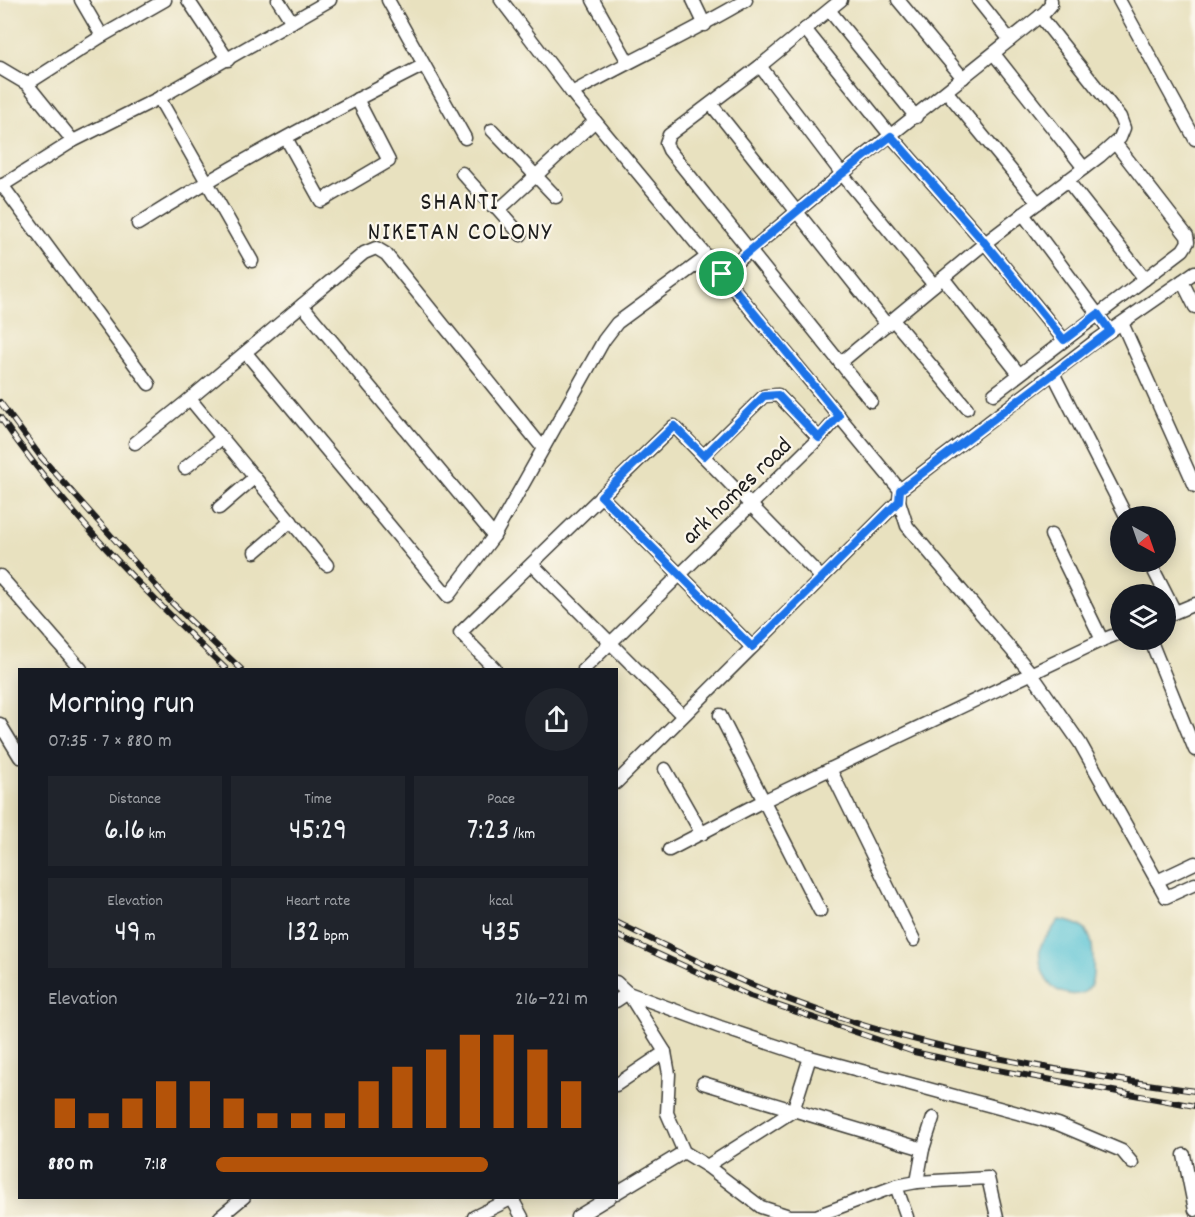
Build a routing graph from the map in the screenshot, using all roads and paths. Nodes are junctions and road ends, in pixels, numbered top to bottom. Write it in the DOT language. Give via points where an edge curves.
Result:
graph roads {
  1 [pos="81,0"];
  2 [pos="165,0"];
  3 [pos="188,0"];
  4 [pos="278,0"];
  5 [pos="330,0"];
  6 [pos="388,0"];
  7 [pos="501,0"];
  8 [pos="594,0"];
  9 [pos="693,0"];
  10 [pos="746,0"];
  11 [pos="841,0"];
  12 [pos="898,0"];
  13 [pos="978,0"];
  14 [pos="1052,0"];
  15 [pos="1119,0"];
  16 [pos="829,10"];
  17 [pos="1040,16"];
  18 [pos="292,22"];
  19 [pos="705,24"];
  20 [pos="805,29"];
  21 [pos="102,36"];
  22 [pos="1010,40"];
  23 [pos="994,54"];
  24 [pos="228,60"];
  25 [pos="628,62"];
  26 [pos="424,65"];
  27 [pos="760,66"];
  28 [pos="0,68"];
  29 [pos="963,78"];
  30 [pos="27,84"];
  31 [pos="946,92"];
  32 [pos="572,93"];
  33 [pos="159,98"];
  34 [pos="357,99"];
  35 [pos="711,104"];
  36 [pos="916,117"];
  37 [pos="595,121"];
  38 [pos="492,130"];
  39 [pos="891,136"];
  40 [pos="286,138"];
  41 [pos="465,138"];
  42 [pos="1195,139"];
  43 [pos="74,141"];
  44 [pos="1115,143"];
  45 [pos="1084,168"];
  46 [pos="462,173"];
  47 [pos="842,174"];
  48 [pos="535,176"];
  49 [pos="1067,180"];
  50 [pos="207,181"];
  51 [pos="1,186"];
  52 [pos="556,197"];
  53 [pos="1038,203"];
  54 [pos="497,208"];
  55 [pos="796,212"];
  56 [pos="1023,214"];
  57 [pos="138,224"];
  58 [pos="521,235"];
  59 [pos="985,243"];
  60 [pos="749,251"];
  61 [pos="708,256"];
  62 [pos="252,261"];
  63 [pos="1195,272"];
  64 [pos="722,274"];
  65 [pos="1145,279"];
  66 [pos="1182,281"];
  67 [pos="939,282"];
  68 [pos="302,305"];
  69 [pos="1195,307"];
  70 [pos="1098,314"];
  71 [pos="890,322"];
  72 [pos="1122,323"];
  73 [pos="1110,331"];
  74 [pos="1064,340"];
  75 [pos="246,353"];
  76 [pos="840,363"];
  77 [pos="1053,373"];
  78 [pos="1019,374"];
  79 [pos="149,384"];
  80 [pos="994,394"];
  81 [pos="190,399"];
  82 [pos="870,402"];
  83 [pos="967,408"];
  84 [pos="839,416"];
  85 [pos="222,438"];
  86 [pos="819,438"];
  87 [pos="135,443"];
  88 [pos="542,447"];
  89 [pos="704,456"];
  90 [pos="185,468"];
  91 [pos="255,477"];
  92 [pos="1195,486"];
  93 [pos="900,495"];
  94 [pos="601,496"];
  95 [pos="751,504"];
  96 [pos="1121,506"];
  97 [pos="219,508"];
  98 [pos="291,521"];
  99 [pos="1051,535"];
  100 [pos="494,536"];
  101 [pos="255,552"];
  102 [pos="532,564"];
  103 [pos="327,565"];
  104 [pos="678,575"];
  105 [pos="0,576"];
  106 [pos="822,578"];
  107 [pos="1195,604"];
  108 [pos="1176,612"];
  109 [pos="1110,637"];
  110 [pos="1102,640"];
  111 [pos="610,643"];
  112 [pos="752,647"];
  113 [pos="1155,650"];
  114 [pos="80,668"];
  115 [pos="494,668"];
  116 [pos="585,668"];
  117 [pos="1031,673"];
  118 [pos="682,715"];
  119 [pos="720,715"];
  120 [pos="0,724"];
  121 [pos="1194,743"];
  122 [pos="18,754"];
  123 [pos="665,769"];
  124 [pos="830,769"];
  125 [pos="618,781"];
  126 [pos="763,801"];
  127 [pos="702,834"];
  128 [pos="669,850"];
  129 [pos="1195,863"];
  130 [pos="1157,881"];
  131 [pos="1195,884"];
  132 [pos="820,911"];
  133 [pos="914,940"];
  134 [pos="618,984"];
  135 [pos="628,993"];
  136 [pos="618,1000"];
  137 [pos="665,1052"];
  138 [pos="810,1056"];
  139 [pos="703,1083"];
  140 [pos="618,1084"];
  141 [pos="793,1111"];
  142 [pos="933,1118"];
  143 [pos="923,1149"];
  144 [pos="684,1152"];
  145 [pos="1184,1155"];
  146 [pos="1132,1163"];
  147 [pos="707,1166"];
  148 [pos="917,1182"];
  149 [pos="896,1185"];
  150 [pos="618,1192"];
  151 [pos="242,1199"];
  152 [pos="510,1199"];
  153 [pos="513,1199"];
  154 [pos="607,1199"];
  155 [pos="1195,1210"];
  156 [pos="757,1212"];
  157 [pos="816,1216"];
  158 [pos="220,1217"];
  159 [pos="474,1217"];
  160 [pos="522,1217"];
  161 [pos="577,1217"];
  162 [pos="907,1217"];
  163 [pos="997,1217"];
  1 -- 21 [label="street"];
  2 -- 21 [label="street"];
  3 -- 24 [label="street"];
  4 -- 18 [label="street"];
  5 -- 18 [label="street"];
  6 -- 26 [label="street"];
  7 -- 32 [label="street"];
  8 -- 25 [label="street"];
  9 -- 19 [label="street"];
  10 -- 19 [label="street"];
  11 -- 16 [label="street"];
  12 -- 29 [label="street"];
  13 -- 22 [label="street"];
  14 -- 17 [label="street"];
  15 -- 42 [label="street"];
  16 -- 20 [label="street"];
  16 -- 36 [label="street"];
  17 -- 22 [label="street"];
  17 -- 44 [label="street" via="1120,117 1124,128"];
  18 -- 24 [label="street"];
  19 -- 25 [label="street"];
  20 -- 27 [label="street"];
  20 -- 39 [label="street"];
  21 -- 30 [label="street"];
  22 -- 23 [label="street"];
  23 -- 29 [label="street"];
  23 -- 45 [label="street"];
  24 -- 33 [label="street"];
  25 -- 32 [label="street"];
  26 -- 34 [label="street"];
  26 -- 41 [label="street"];
  27 -- 35 [label="street"];
  27 -- 47 [label="street"];
  28 -- 30 [label="street"];
  29 -- 31 [label="street"];
  30 -- 43 [label="street"];
  31 -- 36 [label="street"];
  31 -- 53 [label="street"];
  32 -- 37 [label="street"];
  33 -- 43 [label="street"];
  33 -- 50 [label="street"];
  34 -- 40 [label="street"];
  34 -- 40 [label="street" via="389,161 321,201"];
  35 -- 55 [label="street"];
  35 -- 60 [label="street" via="669,135 666,142"];
  36 -- 39 [label="street"];
  37 -- 48 [label="street"];
  37 -- 61 [label="street"];
  38 -- 48 [label="street"];
  39 -- 47 [label="street"];
  39 -- 59 [label="street"];
  40 -- 50 [label="street"];
  43 -- 51 [label="street"];
  44 -- 45 [label="street"];
  44 -- 65 [label="street" via="1187,236 1183,250"];
  45 -- 49 [label="street"];
  46 -- 54 [label="street"];
  47 -- 55 [label="street"];
  47 -- 67 [label="street"];
  48 -- 52 [label="street"];
  48 -- 54 [label="street"];
  49 -- 53 [label="street"];
  49 -- 65 [label="street"];
  50 -- 57 [label="street"];
  50 -- 62 [label="street"];
  51 -- 79 [label="street"];
  53 -- 56 [label="street"];
  54 -- 58 [label="street"];
  55 -- 60 [label="street"];
  55 -- 71 [label="street"];
  56 -- 59 [label="street"];
  56 -- 70 [label="street"];
  59 -- 67 [label="street"];
  59 -- 74 [label="street"];
  60 -- 64 [label="street"];
  60 -- 76 [label="street"];
  61 -- 64 [label="street"];
  61 -- 88 [label="street" via="617,323 592,358"];
  63 -- 66 [label="street"];
  64 -- 84 [label="street"];
  65 -- 70 [label="street"];
  66 -- 69 [label="street"];
  66 -- 72 [label="street"];
  67 -- 71 [label="street"];
  67 -- 78 [label="street"];
  68 -- 75 [label="street"];
  68 -- 88 [label="street" via="364,253 376,248 386,254"];
  68 -- 100 [label="street"];
  70 -- 73 [label="street"];
  70 -- 74 [label="street"];
  71 -- 76 [label="street"];
  71 -- 83 [label="street"];
  72 -- 73 [label="street"];
  72 -- 92 [label="street"];
  73 -- 77 [label="street"];
  74 -- 78 [label="street"];
  75 -- 81 [label="street"];
  75 -- 100 [label="street" via="448,596"];
  76 -- 82 [label="street"];
  77 -- 93 [label="street"];
  77 -- 96 [label="street"];
  78 -- 80 [label="street"];
  81 -- 85 [label="street"];
  81 -- 87 [label="street"];
  84 -- 86 [label="street, ark homes road"];
  84 -- 93 [label="street"];
  85 -- 90 [label="street"];
  85 -- 91 [label="street"];
  86 -- 89 [label="street" via="778,395 764,396"];
  86 -- 95 [label="street, ark homes road"];
  88 -- 100 [label="street"];
  89 -- 94 [label="street" via="674,426"];
  89 -- 95 [label="street"];
  91 -- 97 [label="street"];
  91 -- 98 [label="street"];
  93 -- 106 [label="street"];
  93 -- 117 [label="street" via="907,526"];
  94 -- 102 [label="street"];
  94 -- 104 [label="street"];
  95 -- 104 [label="street, ark homes road"];
  95 -- 106 [label="street"];
  98 -- 101 [label="street"];
  98 -- 103 [label="street"];
  99 -- 110 [label="street"];
  102 -- 111 [label="street"];
  102 -- 115 [label="street" via="460,633"];
  104 -- 111 [label="street, ark homes road"];
  104 -- 112 [label="street"];
  105 -- 114 [label="street"];
  106 -- 112 [label="street"];
  107 -- 108 [label="street"];
  109 -- 110 [label="street"];
  110 -- 117 [label="street"];
  111 -- 116 [label="street, ark homes road"];
  111 -- 118 [label="street"];
  112 -- 118 [label="street"];
  113 -- 121 [label="street"];
  117 -- 124 [label="street"];
  117 -- 130 [label="street" via="1080,743"];
  118 -- 125 [label="street"];
  119 -- 126 [label="street"];
  120 -- 122 [label="street"];
  123 -- 127 [label="street"];
  124 -- 126 [label="street"];
  124 -- 133 [label="street"];
  126 -- 127 [label="street"];
  126 -- 132 [label="street"];
  127 -- 128 [label="street"];
  129 -- 130 [label="street"];
  130 -- 131 [label="street" via="1166,897"];
  134 -- 135 [label="street"];
  135 -- 136 [label="street"];
  135 -- 137 [label="street"];
  135 -- 138 [label="street"];
  137 -- 140 [label="street"];
  137 -- 144 [label="street" via="669,1074 667,1113"];
  138 -- 141 [label="street"];
  138 -- 146 [label="street" via="1058,1124 1122,1151"];
  139 -- 141 [label="street"];
  141 -- 143 [label="street"];
  141 -- 147 [label="street"];
  142 -- 143 [label="street"];
  143 -- 148 [label="street"];
  144 -- 147 [label="street"];
  144 -- 150 [label="street"];
  145 -- 155 [label="street"];
  147 -- 156 [label="street"];
  148 -- 149 [label="street"];
  148 -- 163 [label="street" via="988,1179"];
  149 -- 157 [label="street"];
  149 -- 162 [label="street"];
  151 -- 158 [label="street"];
  152 -- 159 [label="street"];
  153 -- 160 [label="street"];
  154 -- 161 [label="street"];
  156 -- 157 [label="street"];
}
